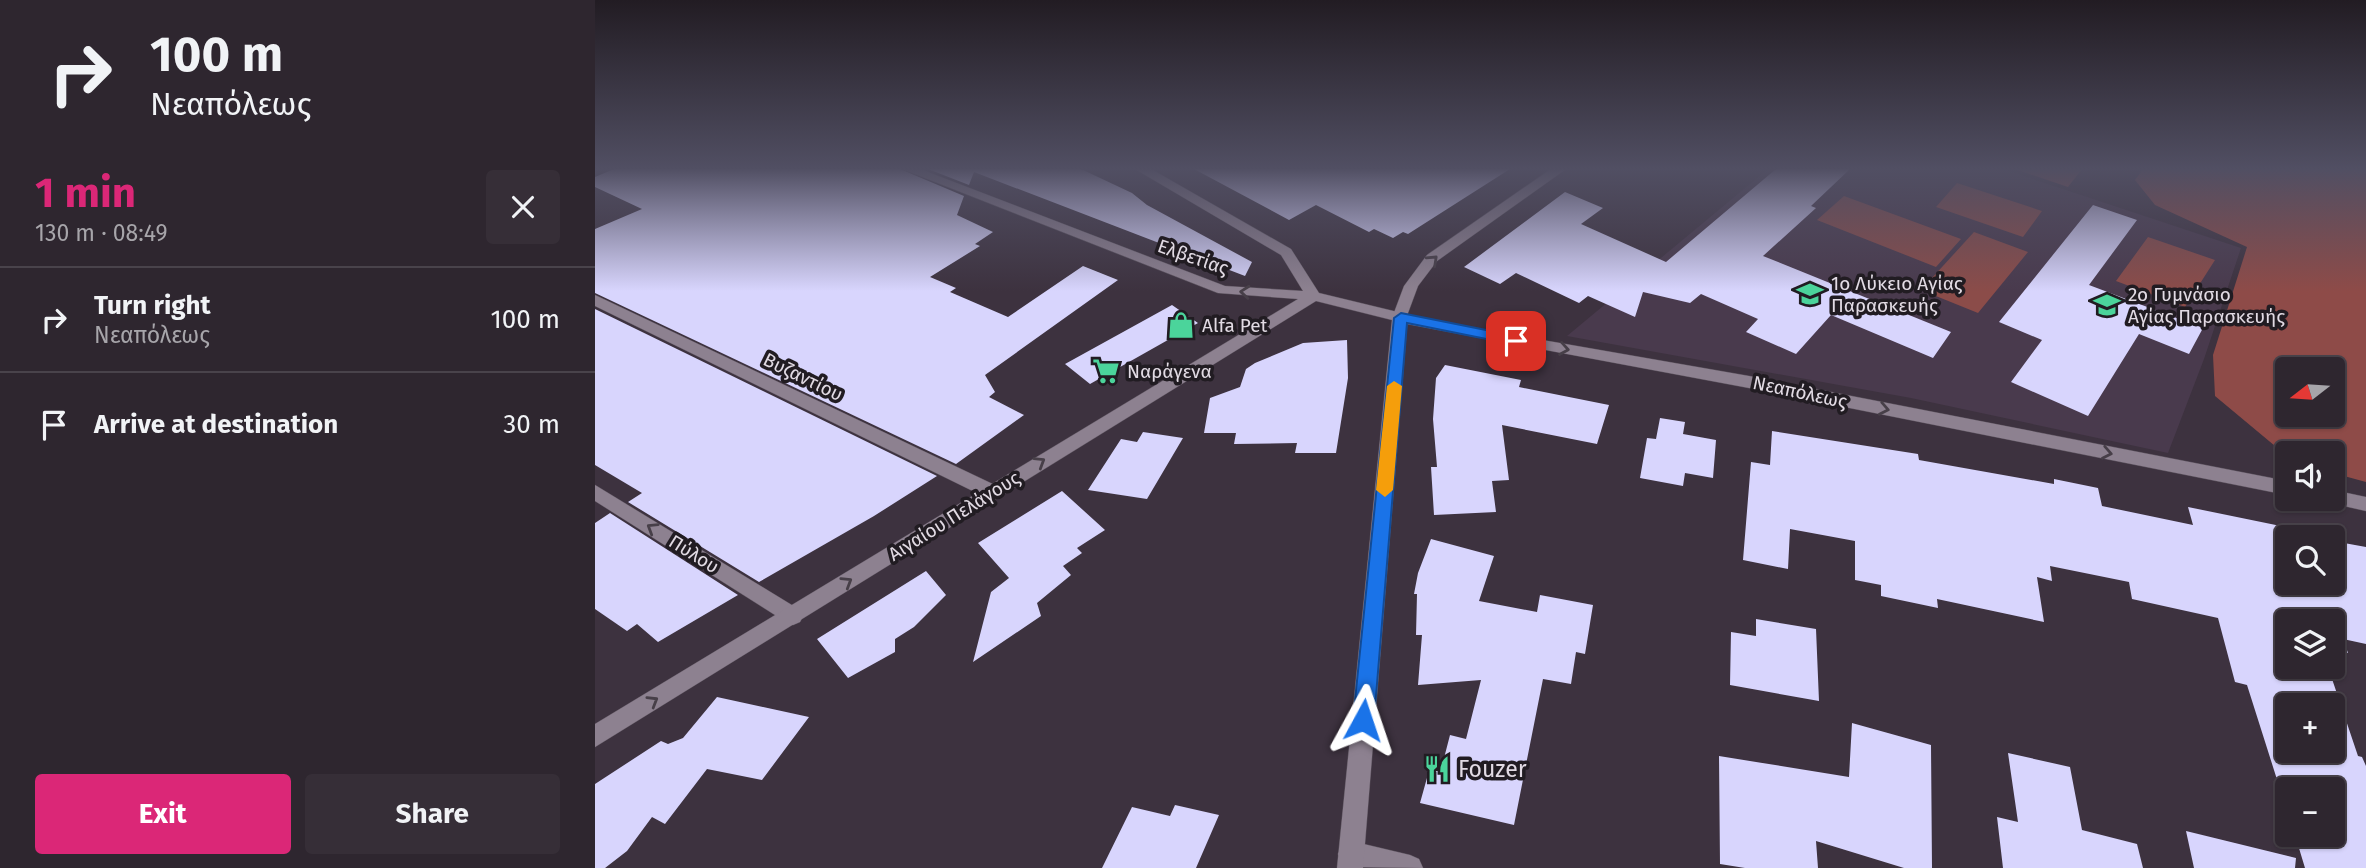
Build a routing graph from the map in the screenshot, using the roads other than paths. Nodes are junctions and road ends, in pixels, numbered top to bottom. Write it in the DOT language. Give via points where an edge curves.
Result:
graph roads {
  1 [pos="1014,210"];
  2 [pos="1212,210"];
  3 [pos="1502,210"];
  4 [pos="1314,296"];
  5 [pos="595,300"];
  6 [pos="1401,318"];
  7 [pos="2275,486"];
  8 [pos="595,492"];
  9 [pos="992,492"];
  10 [pos="2345,500"];
  11 [pos="2366,504"];
  12 [pos="793,616"];
  13 [pos="595,736"];
  14 [pos="1350,861"];
  15 [pos="1410,868"];
  4 -- 1 [label="street, Ελβετίας, one-way" via="1223,289"];
  2 -- 4 [label="street" via="1286,252"];
  6 -- 3 [label="street, one-way" via="1411,286 1432,258"];
  4 -- 6 [label="street, Νεαπόλεως"];
  9 -- 4 [label="street, Αιγαίου Πελάγους, one-way"];
  5 -- 9 [label="street, Βυζαντίου"];
  6 -- 7 [label="street, Νεαπόλεως, one-way"];
  6 -- 14 [label="street"];
  12 -- 8 [label="street, Πύλου, one-way"];
  12 -- 9 [label="street, Αιγαίου Πελάγους, one-way"];
  10 -- 11 [label="street"];
  13 -- 12 [label="street, Αιγαίου Πελάγους, one-way"];
  14 -- 15 [label="street"];
}
